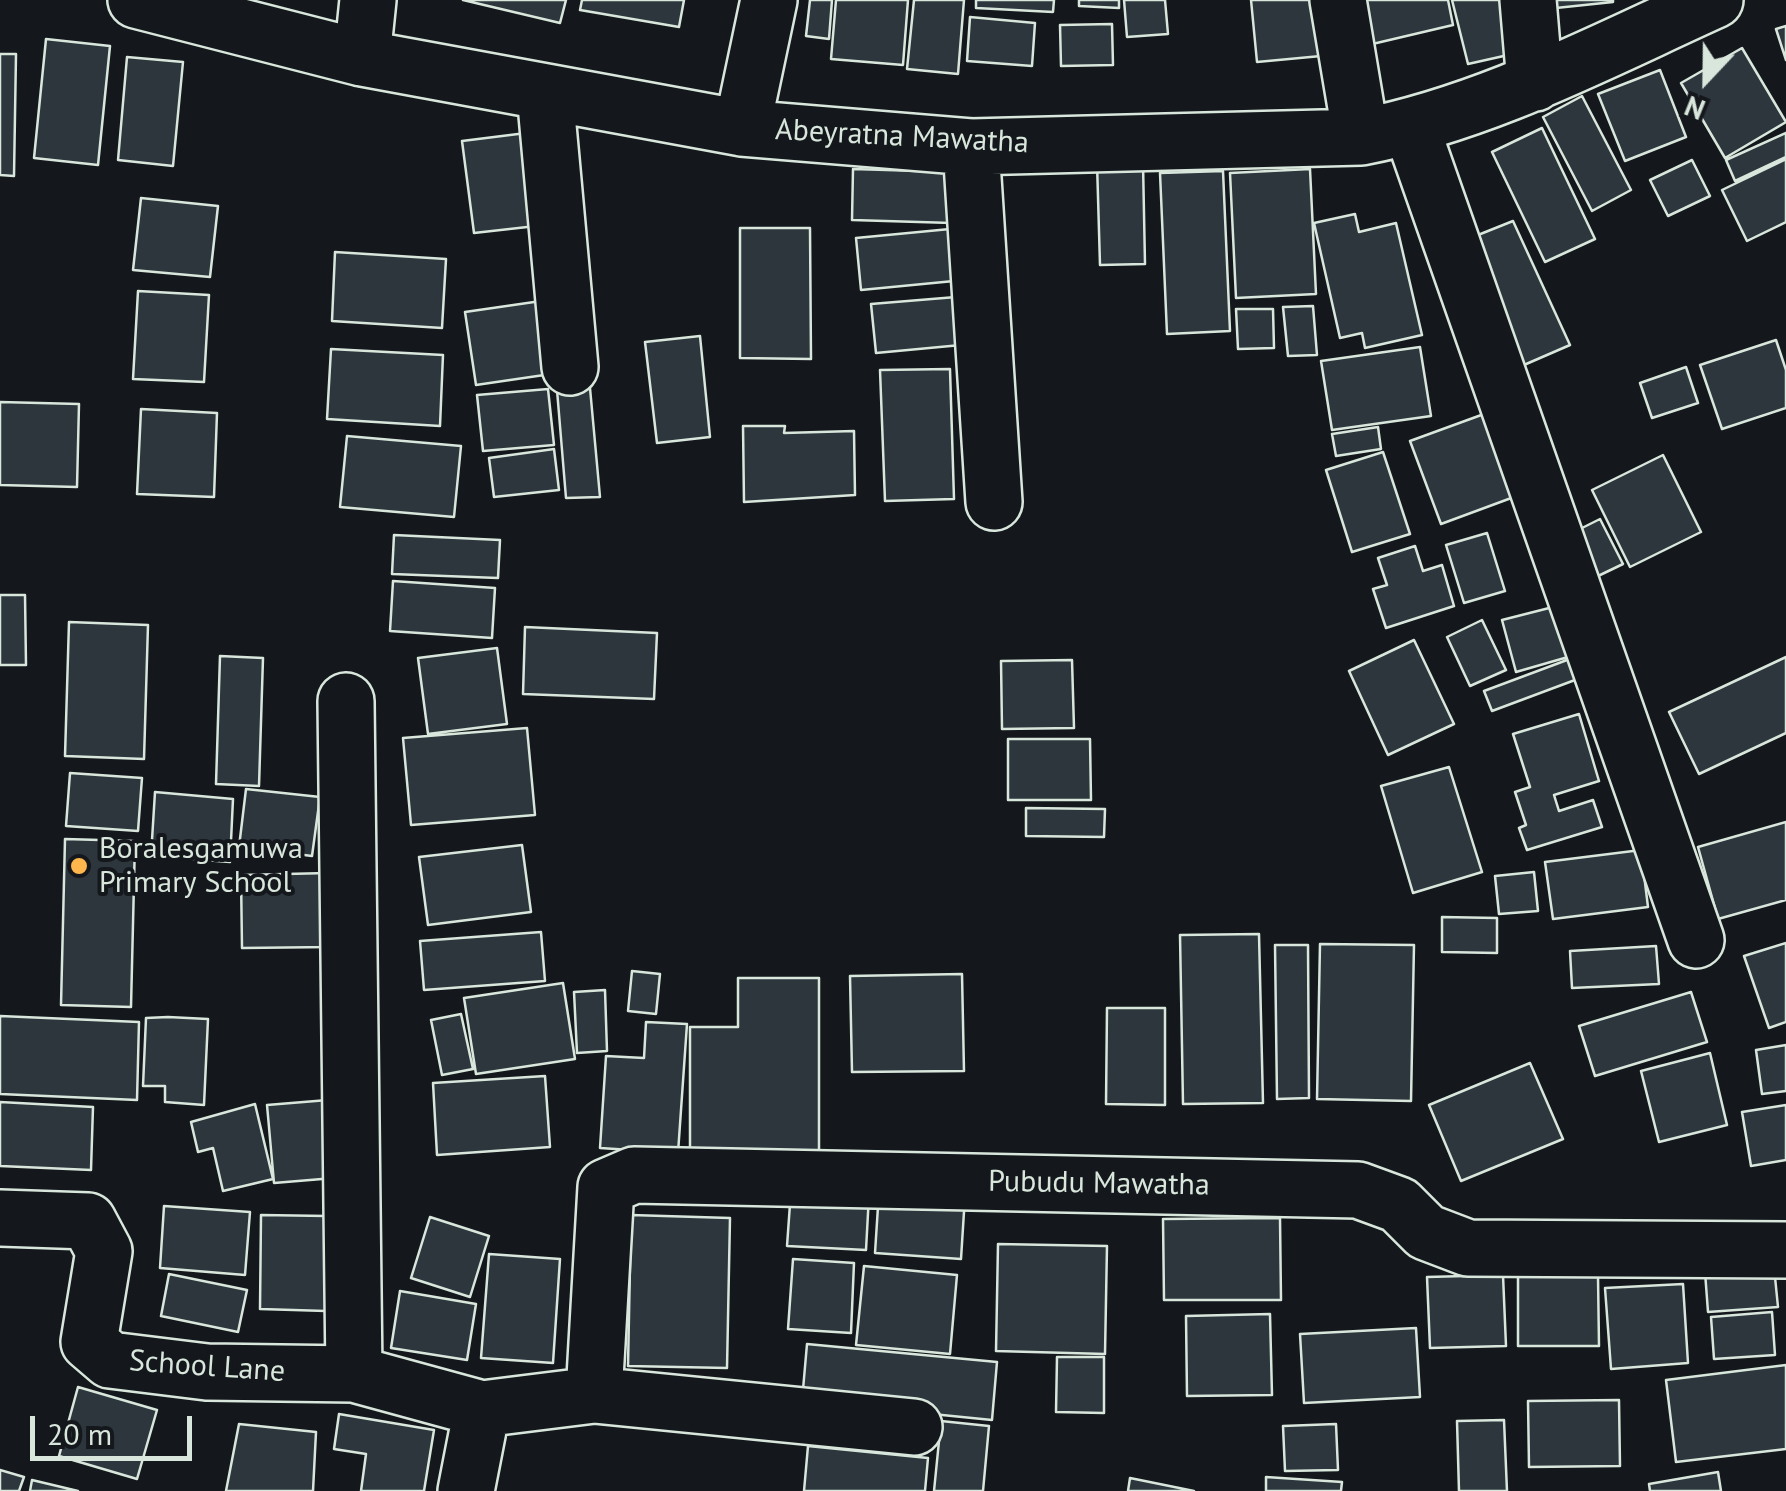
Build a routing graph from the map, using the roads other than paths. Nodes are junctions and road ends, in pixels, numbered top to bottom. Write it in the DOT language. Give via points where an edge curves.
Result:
graph roads {
  1 [pos="136,0"];
  2 [pos="368,0"];
  3 [pos="769,0"];
  4 [pos="1338,0"];
  5 [pos="1528,0"];
  6 [pos="1715,0"];
  7 [pos="362,58"];
  8 [pos="1536,82"];
  9 [pos="545,93"];
  10 [pos="742,128"];
  11 [pos="1386,132"];
  12 [pos="972,147"];
  13 [pos="570,367"];
  14 [pos="994,502"];
  15 [pos="346,700"];
  16 [pos="1696,940"];
  17 [pos="0,1218"];
  18 [pos="1786,1250"];
  19 [pos="354,1374"];
  20 [pos="594,1395"];
  21 [pos="482,1409"];
  22 [pos="914,1428"];
  23 [pos="466,1491"];
  1 -- 7 [label="street, Abeyratna Mawatha"];
  2 -- 7 [label="street"];
  3 -- 10 [label="street"];
  4 -- 11 [label="street"];
  5 -- 8 [label="street"];
  6 -- 8 [label="street, Abeyratna Mawatha"];
  7 -- 9 [label="street, Abeyratna Mawatha"];
  8 -- 11 [label="street, Abeyratna Mawatha"];
  9 -- 10 [label="street, Abeyratna Mawatha"];
  9 -- 13 [label="street"];
  10 -- 12 [label="street, Abeyratna Mawatha"];
  11 -- 12 [label="street, Abeyratna Mawatha"];
  11 -- 16 [label="street"];
  12 -- 14 [label="street"];
  15 -- 19 [label="street"];
  17 -- 19 [label="street, School Lane" via="88,1221 104,1251 89,1342 110,1360 207,1372"];
  18 -- 20 [label="street, Pubudu Mawatha" via="1468,1248 1426,1232 1399,1205 1358,1190 634,1175 606,1187"];
  19 -- 21 [label="street, School Lane"];
  20 -- 21 [label="street, School Lane"];
  20 -- 22 [label="street, School Lane"];
  21 -- 23 [label="street"];
}
